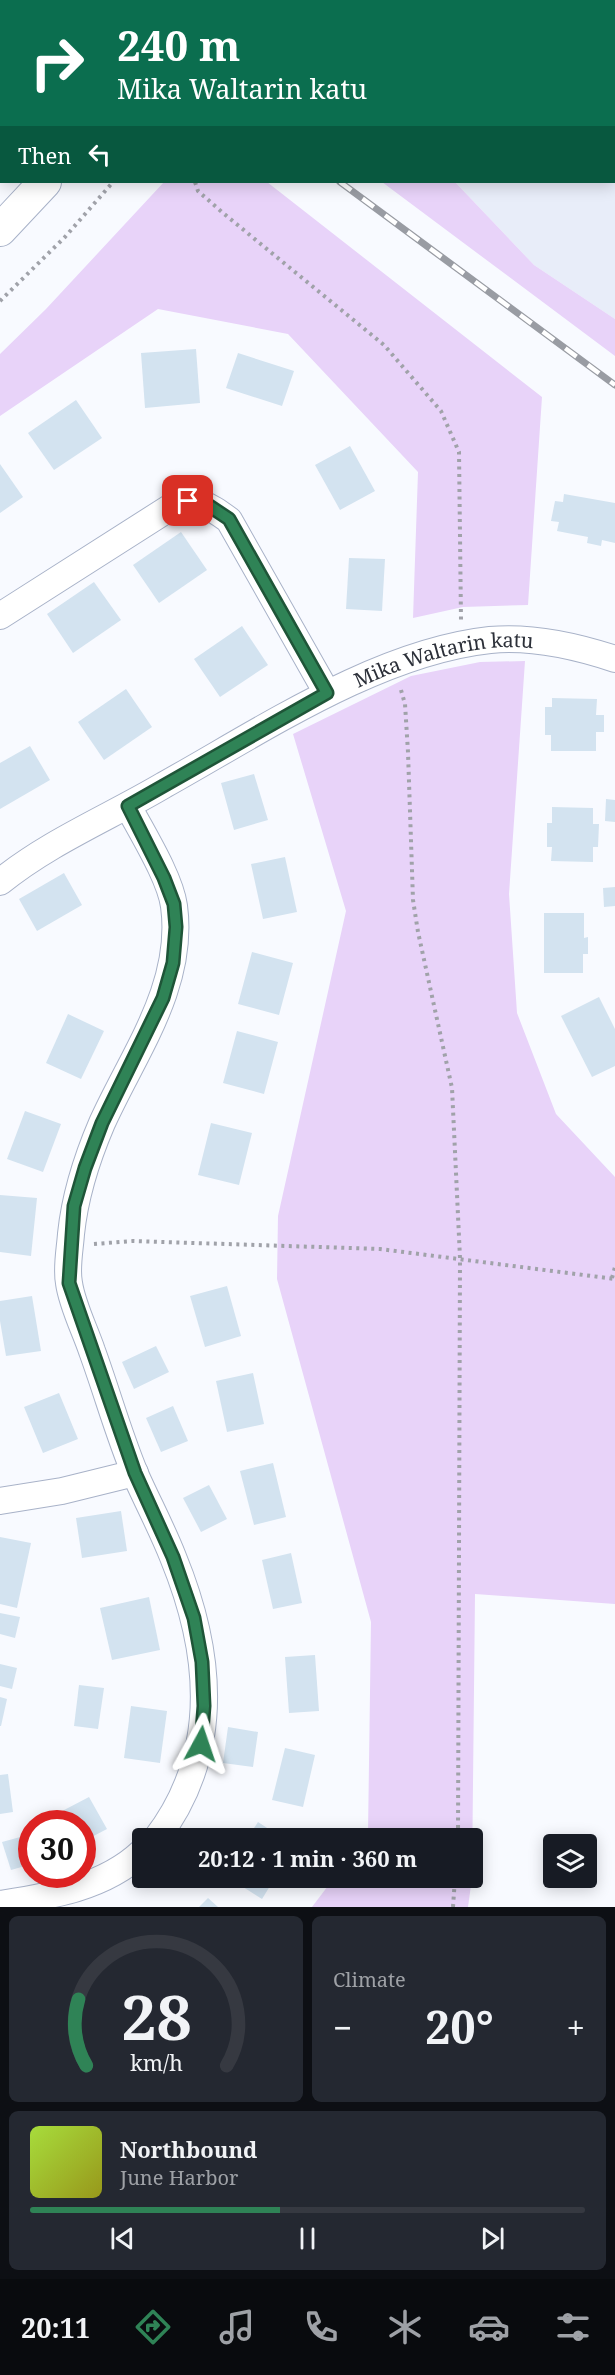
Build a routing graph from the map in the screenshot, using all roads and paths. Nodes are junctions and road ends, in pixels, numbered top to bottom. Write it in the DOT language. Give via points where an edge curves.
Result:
graph roads {
  1 [pos="44,183"];
  2 [pos="112,183"];
  3 [pos="195,183"];
  4 [pos="0,230"];
  5 [pos="0,301"];
  6 [pos="0,616"];
  7 [pos="461,624"];
  8 [pos="615,659"];
  9 [pos="395,665"];
  10 [pos="327,693"];
  11 [pos="128,806"];
  12 [pos="0,882"];
  13 [pos="70,1246"];
  14 [pos="460,1258"];
  15 [pos="615,1267"];
  16 [pos="613,1278"];
  17 [pos="135,1473"];
  18 [pos="0,1500"];
  19 [pos="164,1828"];
  20 [pos="458,1828"];
  21 [pos="132,1862"];
  22 [pos="454,1888"];
  23 [pos="0,1904"];
  24 [pos="453,1907"];
  1 -- 4 [label="street"];
  2 -- 5 [label="path" via="65,237"];
  3 -- 7 [label="path" via="198,191 227,217 384,345 441,411 459,452"];
  6 -- 10 [label="street" via="171,507 188,501 208,505 229,519"];
  8 -- 9 [label="street, Mika Waltarin katu" via="587,649 544,642 491,640 443,649"];
  9 -- 10 [label="street, Mika Waltarin katu"];
  9 -- 14 [label="path" via="405,704 417,932 452,1088"];
  10 -- 11 [label="street, Mika Waltarin katu"];
  11 -- 12 [label="street, Mika Waltarin katu" via="61,842"];
  11 -- 13 [label="street" via="174,904 173,963 163,998 102,1123 85,1168 74,1206"];
  13 -- 14 [label="path" via="133,1241 380,1248"];
  13 -- 17 [label="street" via="69,1283"];
  14 -- 16 [label="path"];
  14 -- 20 [label="path"];
  15 -- 16 [label="path"];
  17 -- 18 [label="street" via="62,1491"];
  17 -- 19 [label="street" via="173,1557 194,1618 202,1662 201,1744 191,1781"];
  21 -- 23 [label="street" via="100,1879 57,1894"];
  22 -- 24 [label="path"];
}
